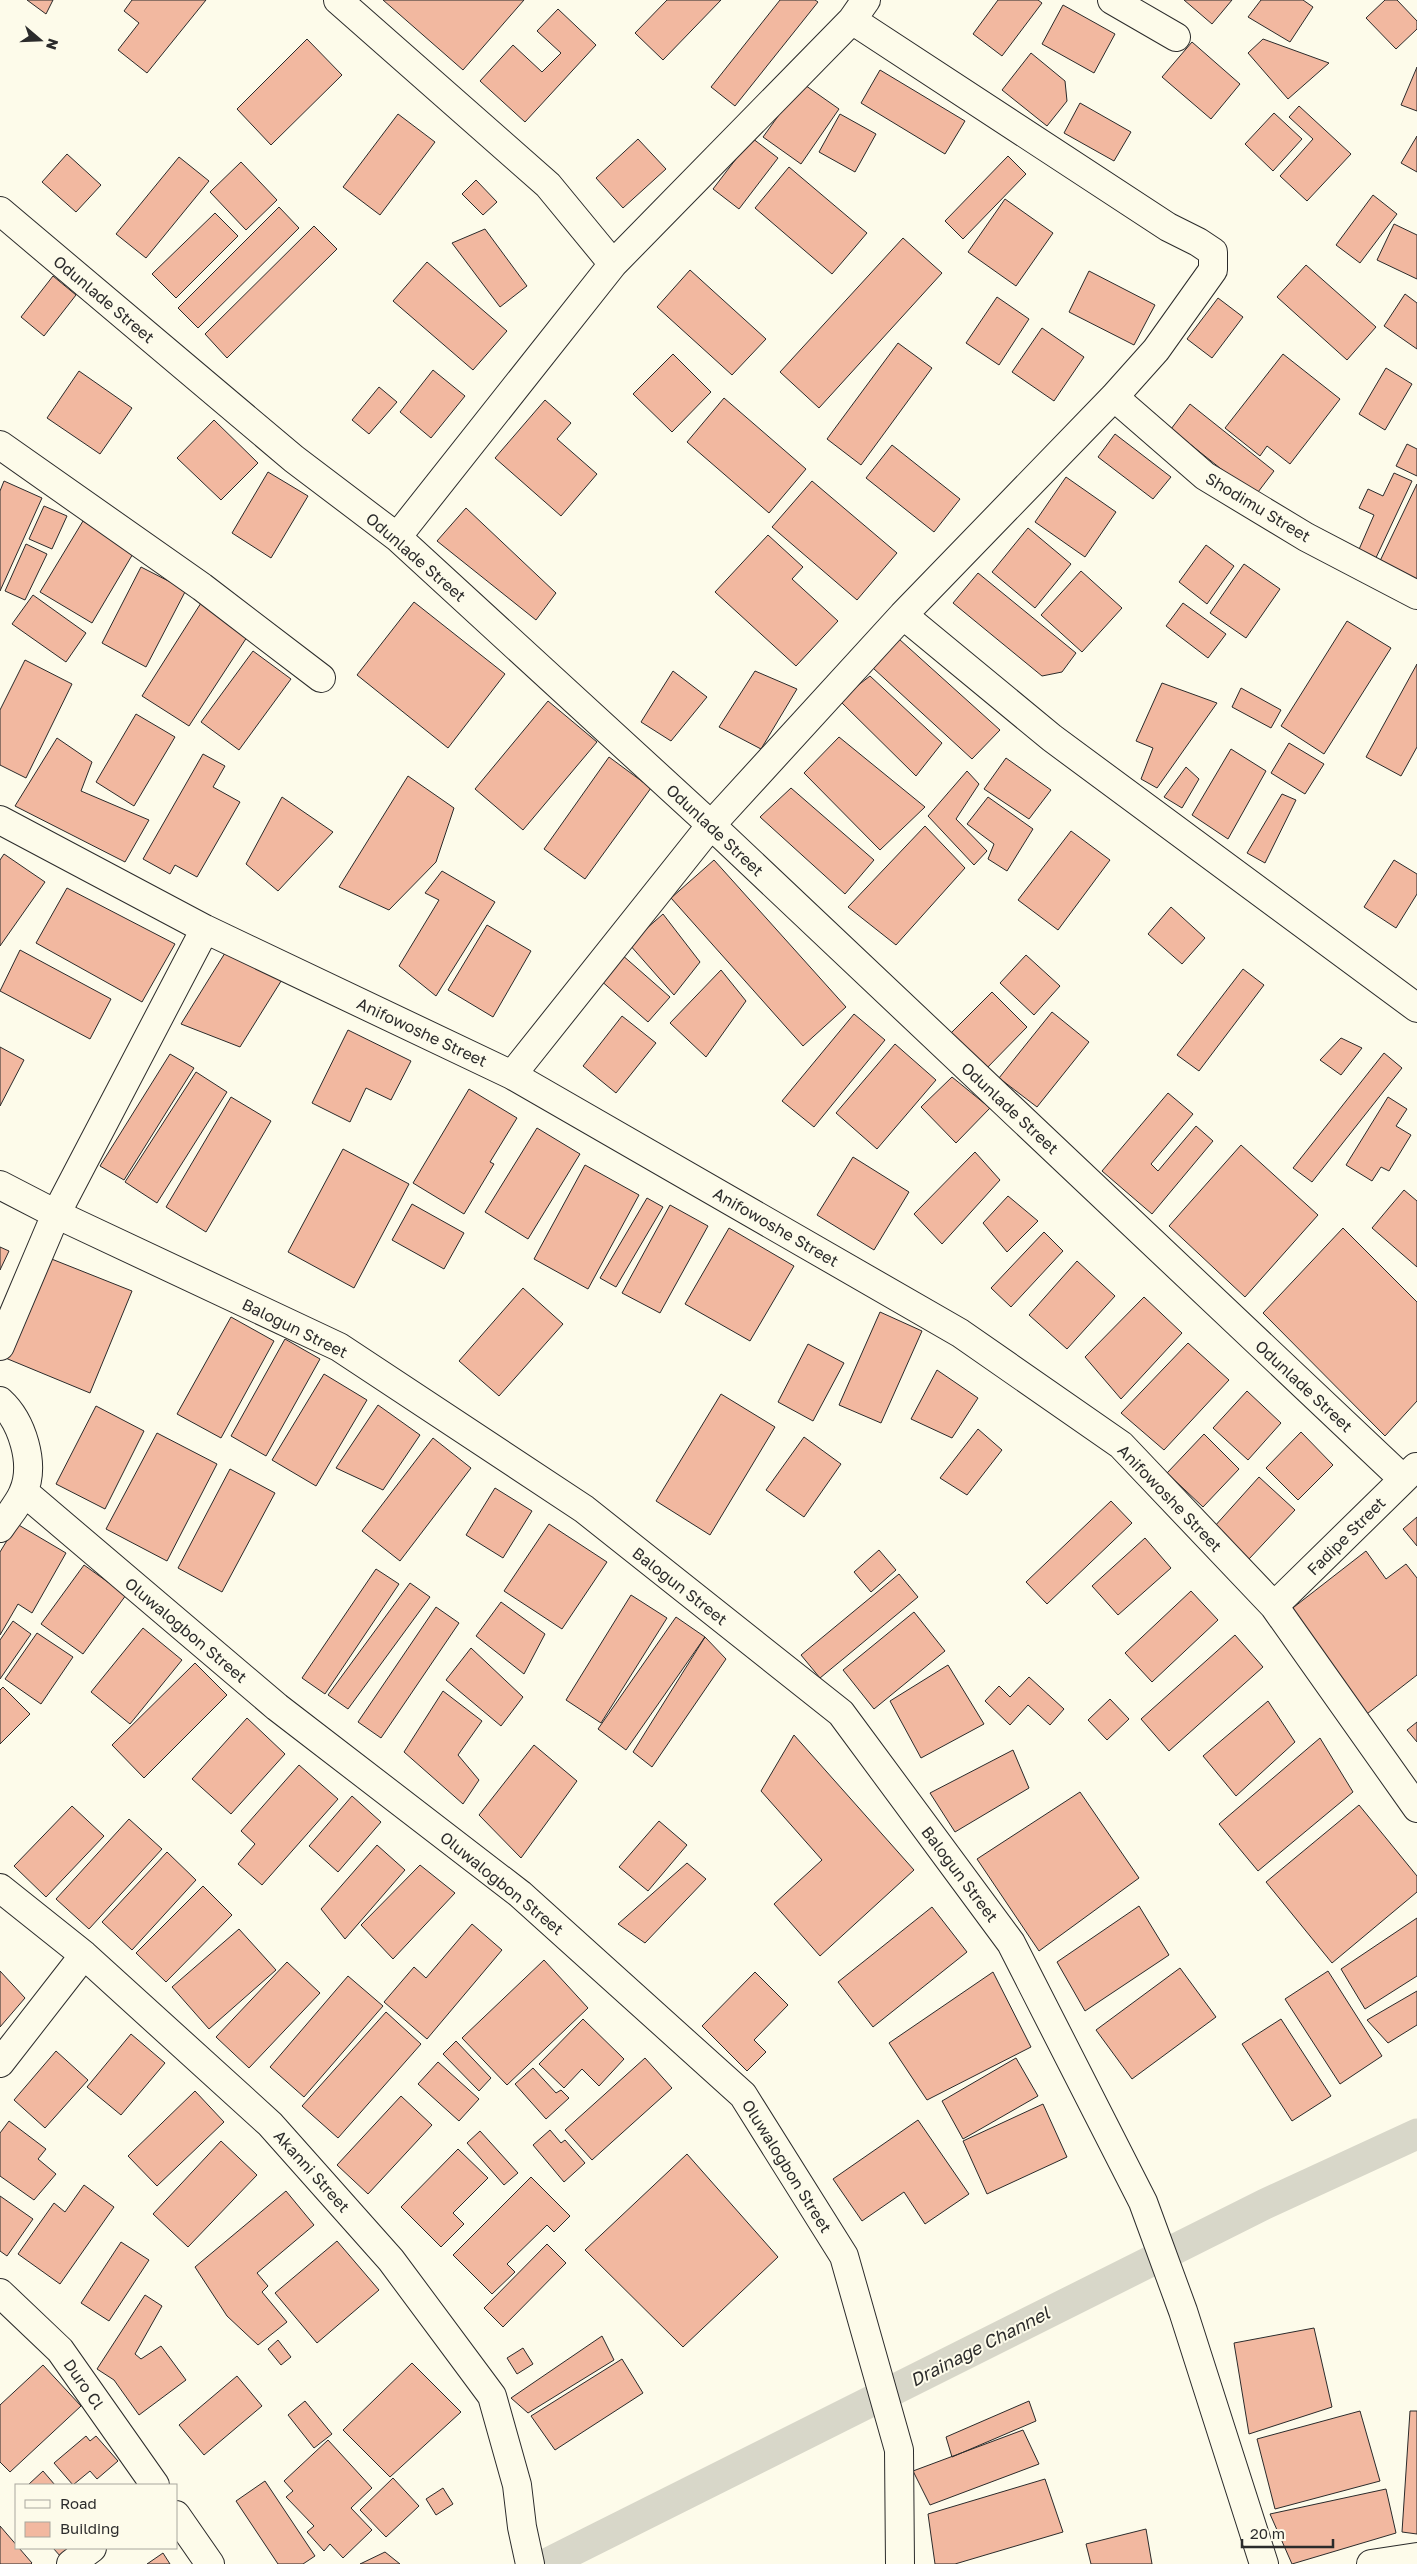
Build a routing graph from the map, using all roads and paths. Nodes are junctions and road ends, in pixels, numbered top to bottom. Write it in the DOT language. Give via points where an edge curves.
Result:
graph roads {
  1 [pos="338,0"];
  2 [pos="1112,0"];
  3 [pos="859,10"];
  4 [pos="1176,37"];
  5 [pos="0,211"];
  6 [pos="613,264"];
  7 [pos="1114,397"];
  8 [pos="0,445"];
  9 [pos="397,537"];
  10 [pos="1417,595"];
  11 [pos="903,615"];
  12 [pos="321,678"];
  13 [pos="0,820"];
  14 [pos="711,825"];
  15 [pos="205,930"];
  16 [pos="1417,1008"];
  17 [pos="512,1075"];
  18 [pos="0,1186"];
  19 [pos="56,1214"];
  20 [pos="0,1346"];
  21 [pos="0,1401"];
  22 [pos="1410,1473"];
  23 [pos="24,1492"];
  24 [pos="0,1528"];
  25 [pos="1274,1606"];
  26 [pos="1417,1808"];
  27 [pos="0,1888"];
  28 [pos="84,1955"];
  29 [pos="0,2063"];
  30 [pos="0,2293"];
  31 [pos="154,2484"];
  32 [pos="178,2519"];
  33 [pos="91,2549"];
  34 [pos="1417,2557"];
  35 [pos="71,2564"];
  36 [pos="210,2564"];
  37 [pos="530,2564"];
  38 [pos="900,2564"];
  39 [pos="1264,2564"];
  40 [pos="1371,2564"];
  1 -- 6 [label="street" via="548,184"];
  2 -- 4 [label="street"];
  3 -- 6 [label="street"];
  3 -- 7 [label="street" via="1152,217 1213,252 1213,270 1156,350"];
  5 -- 9 [label="street, Odunlade Street" via="294,459"];
  6 -- 9 [label="street"];
  7 -- 10 [label="street, Shodimu Street" via="1204,476 1306,537"];
  7 -- 11 [label="street"];
  8 -- 12 [label="street" via="202,586"];
  9 -- 14 [label="street, Odunlade Street"];
  11 -- 14 [label="street"];
  11 -- 16 [label="street" via="1052,738"];
  13 -- 15 [label="street, Anifowoshe Street"];
  14 -- 17 [label="street"];
  14 -- 22 [label="street, Odunlade Street"];
  15 -- 17 [label="street, Anifowoshe Street"];
  15 -- 19 [label="street"];
  17 -- 25 [label="street, Anifowoshe Street" via="960,1333 1121,1445"];
  18 -- 19 [label="street, Balogun Street"];
  19 -- 20 [label="street"];
  19 -- 39 [label="street, Balogun Street" via="339,1346 584,1509 841,1713 1011,1943 1148,2212"];
  21 -- 23 [label="street" via="21,1429 28,1460"];
  22 -- 25 [label="street, Fadipe Street"];
  23 -- 24 [label="street"];
  23 -- 38 [label="street, Oluwalogbon Street" via="277,1707 520,1894 743,2095 844,2256 899,2450"];
  25 -- 26 [label="street, Anifowoshe Street"];
  27 -- 28 [label="street, Akanni Street"];
  28 -- 29 [label="street"];
  28 -- 37 [label="street, Akanni Street" via="270,2124 391,2260 492,2396 516,2485"];
  30 -- 31 [label="street, Duro Cl" via="60,2350"];
  32 -- 36 [label="street"];
  33 -- 35 [label="street"];
  34 -- 40 [label="street"];
}
